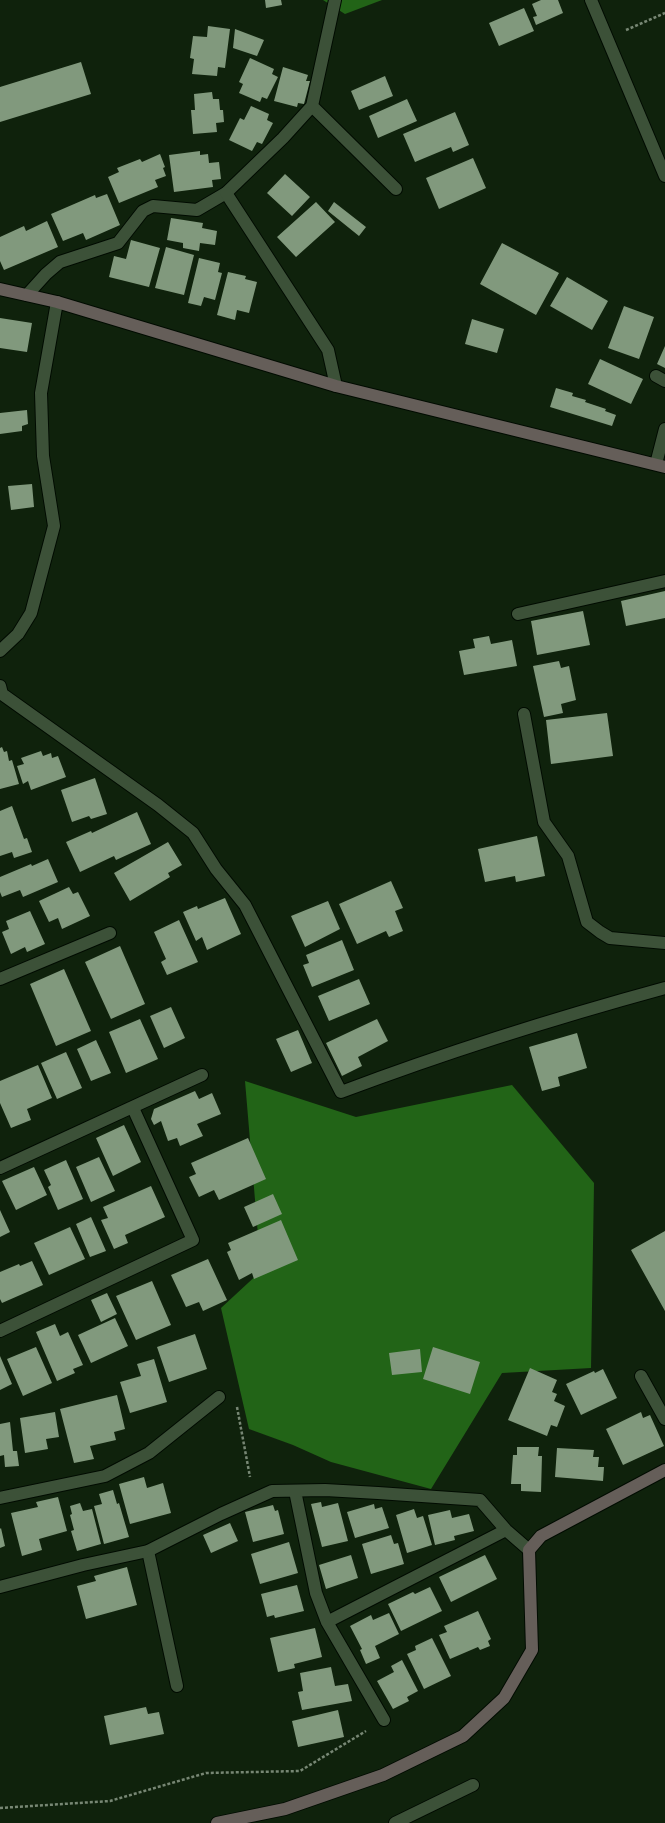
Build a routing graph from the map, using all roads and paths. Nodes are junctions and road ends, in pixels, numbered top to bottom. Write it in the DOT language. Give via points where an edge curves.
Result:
graph roads {
  1 [pos="335,0"];
  2 [pos="591,0"];
  3 [pos="665,13"];
  4 [pos="607,38"];
  5 [pos="312,106"];
  6 [pos="665,176"];
  7 [pos="396,189"];
  8 [pos="226,193"];
  9 [pos="0,289"];
  10 [pos="27,295"];
  11 [pos="57,302"];
  12 [pos="336,386"];
  13 [pos="665,429"];
  14 [pos="660,466"];
  15 [pos="665,581"];
  16 [pos="518,614"];
  17 [pos="0,651"];
  18 [pos="0,686"];
  19 [pos="524,714"];
  20 [pos="110,933"];
  21 [pos="665,943"];
  22 [pos="0,979"];
  23 [pos="665,988"];
  24 [pos="202,1076"];
  25 [pos="133,1108"];
  26 [pos="0,1168"];
  27 [pos="0,1331"];
  28 [pos="641,1376"];
  29 [pos="219,1397"];
  30 [pos="236,1399"];
  31 [pos="665,1419"];
  32 [pos="665,1470"];
  33 [pos="295,1491"];
  34 [pos="0,1498"];
  35 [pos="253,1499"];
  36 [pos="506,1530"];
  37 [pos="529,1550"];
  38 [pos="148,1551"];
  39 [pos="0,1587"];
  40 [pos="327,1622"];
  41 [pos="177,1686"];
  42 [pos="384,1720"];
  43 [pos="473,1785"];
  44 [pos="0,1808"];
  45 [pos="217,1823"];
  46 [pos="395,1823"];
  1 -- 5 [label="street"];
  2 -- 4 [label="street"];
  3 -- 4 [label="path"];
  4 -- 6 [label="street"];
  5 -- 7 [label="street"];
  5 -- 8 [label="street"];
  8 -- 10 [label="street" via="198,210 153,206 143,211 118,243 60,262"];
  8 -- 12 [label="street" via="328,350"];
  9 -- 10 [label="street"];
  10 -- 11 [label="street"];
  11 -- 12 [label="street"];
  11 -- 17 [label="street" via="41,393 43,456 54,526 32,613 18,634"];
  12 -- 14 [label="street"];
  13 -- 14 [label="street"];
  15 -- 16 [label="street"];
  18 -- 23 [label="street" via="2,694 158,805 193,833 216,869 245,905 340,1092 528,1027"];
  19 -- 21 [label="street" via="544,822 568,856 587,922 610,938"];
  20 -- 22 [label="street"];
  24 -- 25 [label="street"];
  25 -- 26 [label="street"];
  25 -- 27 [label="street" via="193,1240"];
  28 -- 31 [label="street"];
  29 -- 34 [label="street" via="150,1453 105,1476"];
  30 -- 35 [label="path"];
  32 -- 37 [label="street" via="541,1536"];
  33 -- 35 [label="street" via="272,1491"];
  33 -- 36 [label="street" via="371,1492 480,1500"];
  33 -- 40 [label="street" via="316,1593"];
  35 -- 38 [label="street"];
  36 -- 37 [label="street"];
  36 -- 40 [label="street"];
  37 -- 45 [label="street" via="532,1650 504,1698 463,1736 383,1775 285,1809"];
  38 -- 39 [label="street"];
  38 -- 41 [label="street"];
  40 -- 42 [label="street"];
  42 -- 44 [label="path" via="300,1771 206,1773 110,1801"];
  43 -- 46 [label="street"];
}
